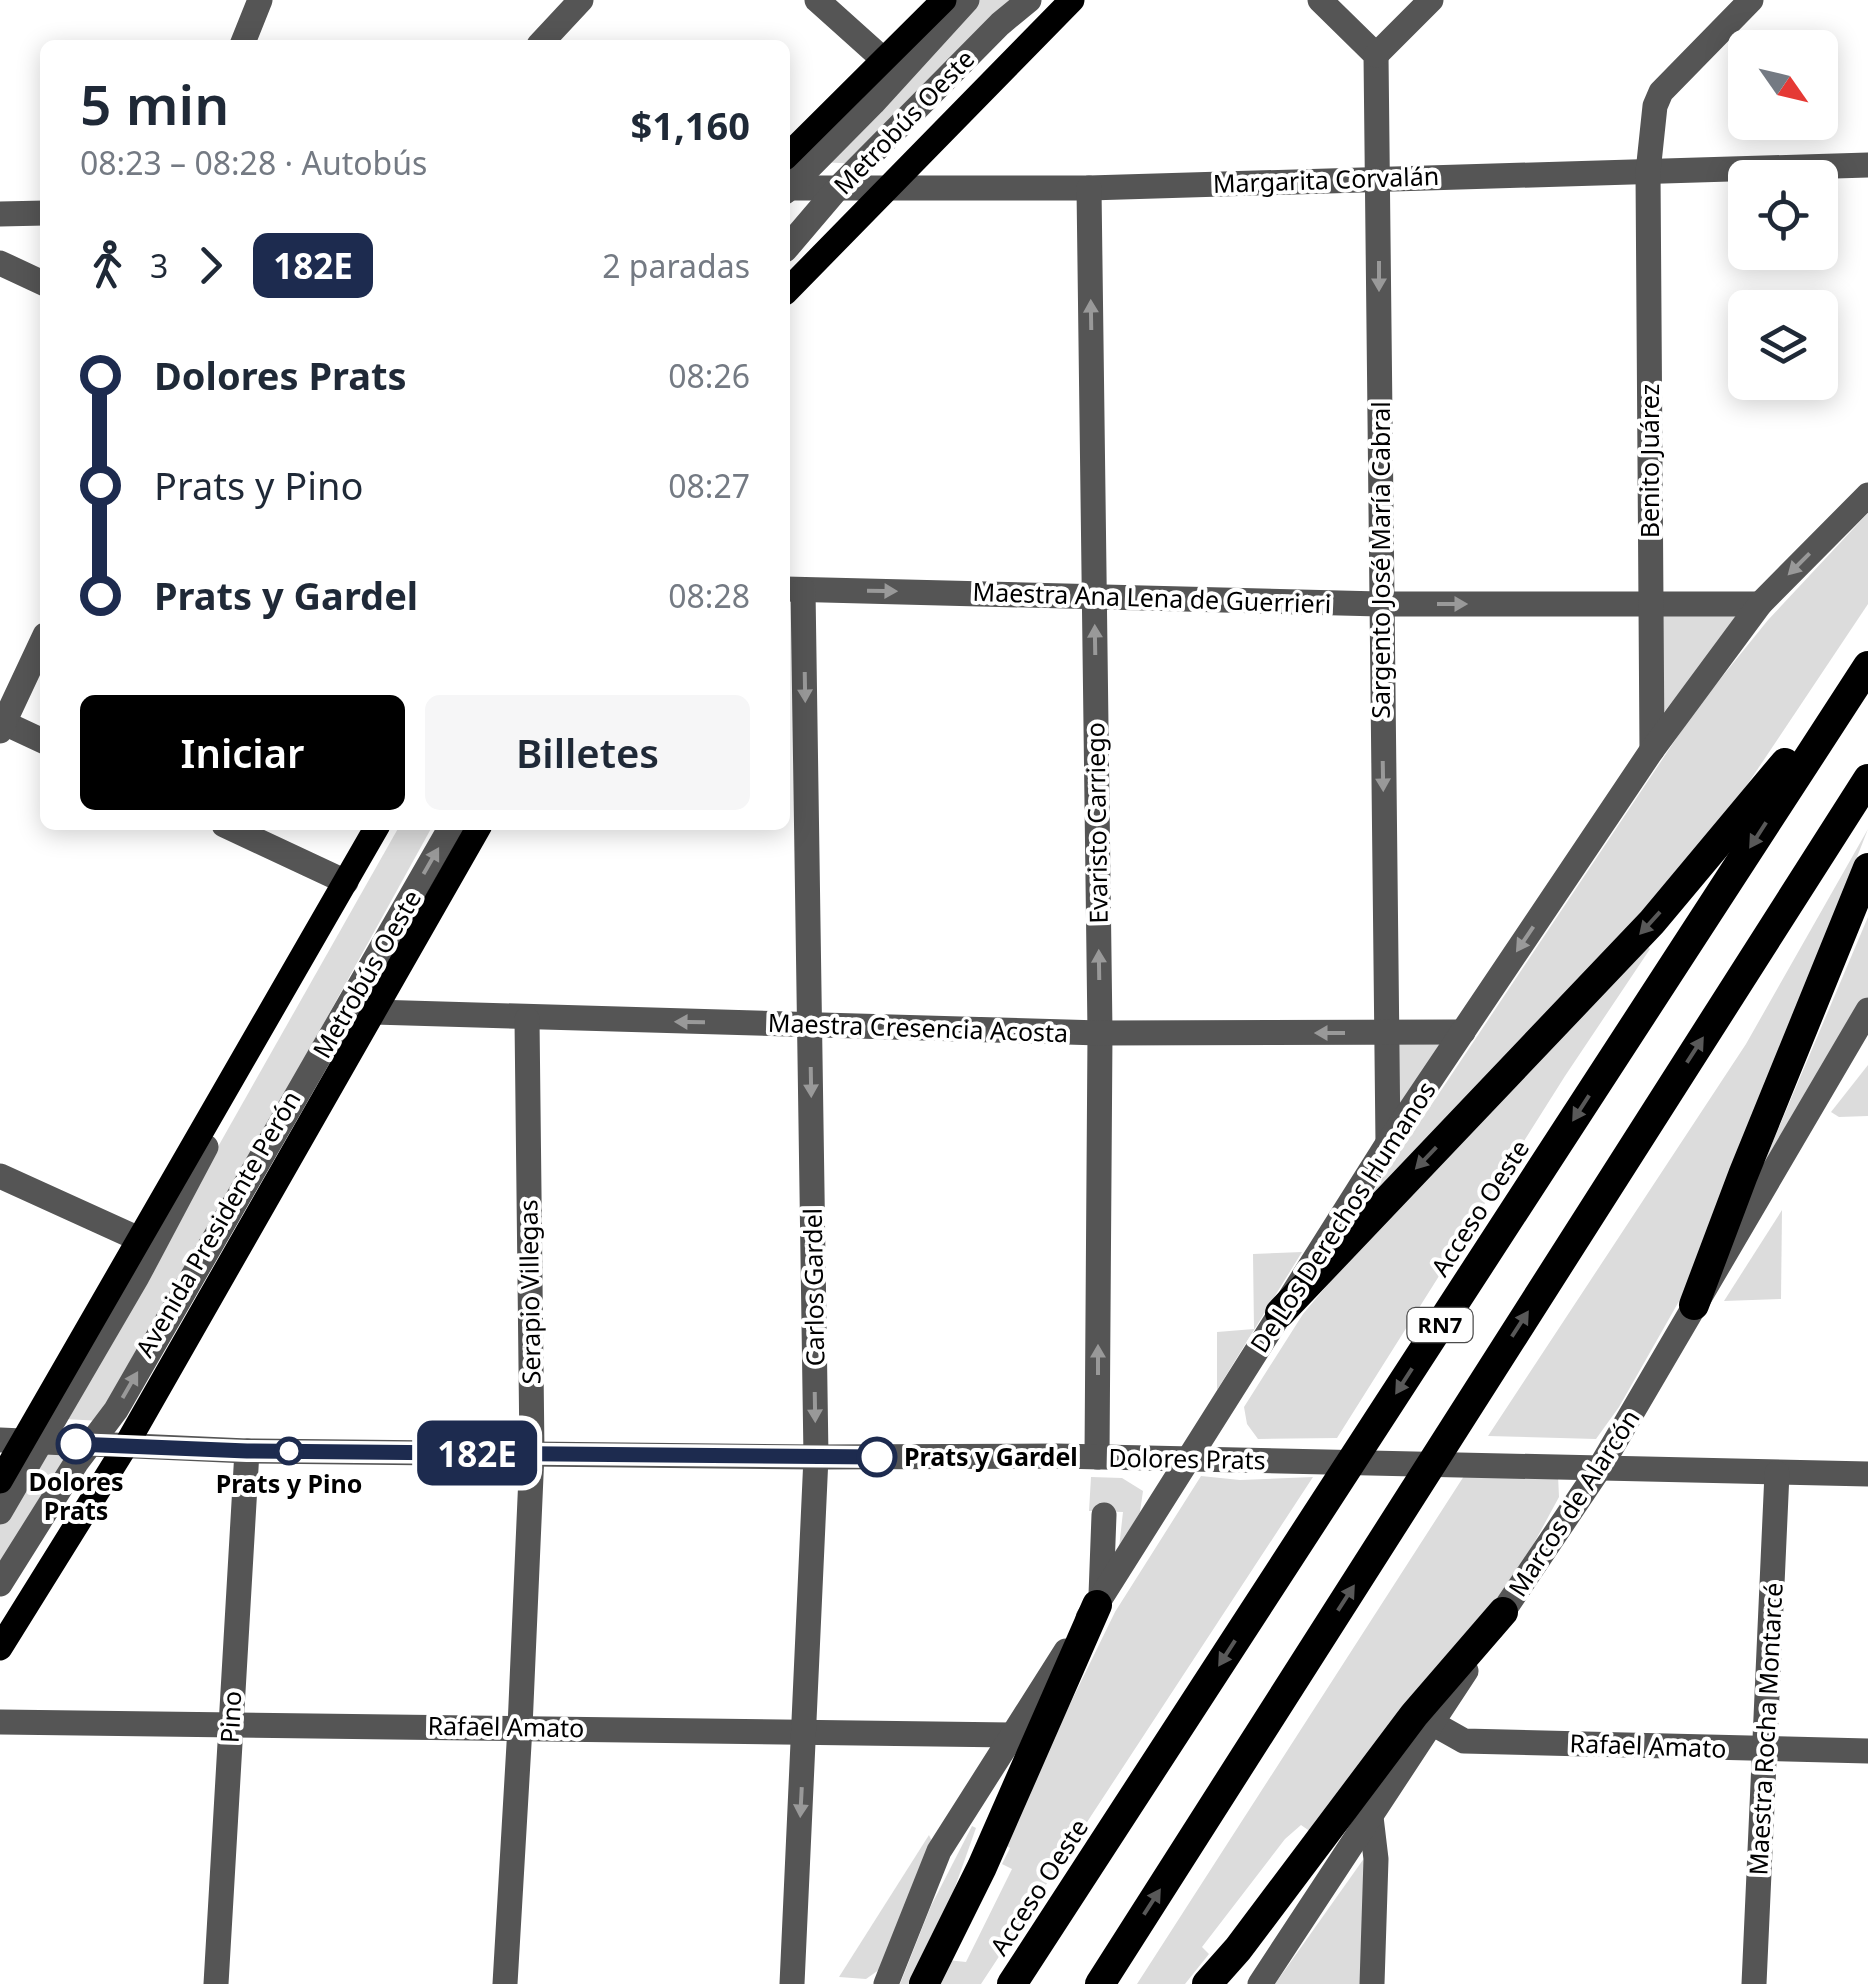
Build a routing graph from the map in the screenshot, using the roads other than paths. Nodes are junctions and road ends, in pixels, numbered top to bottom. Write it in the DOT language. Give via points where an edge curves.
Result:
graph roads {
  1 [pos="260,0"];
  2 [pos="582,0"];
  3 [pos="817,0"];
  4 [pos="944,0"];
  5 [pos="967,0"];
  6 [pos="1030,0"];
  7 [pos="1072,0"];
  8 [pos="1320,0"];
  9 [pos="1431,0"];
  10 [pos="1751,0"];
  11 [pos="244,40"];
  12 [pos="543,40"];
  13 [pos="1376,56"];
  14 [pos="885,61"];
  15 [pos="790,153"];
  16 [pos="1868,166"];
  17 [pos="1648,172"];
  18 [pos="1378,178"];
  19 [pos="790,186"];
  20 [pos="888,187"];
  21 [pos="1089,188"];
  22 [pos="790,189"];
  23 [pos="837,189"];
  24 [pos="40,212"];
  25 [pos="0,214"];
  26 [pos="790,244"];
  27 [pos="0,263"];
  28 [pos="40,282"];
  29 [pos="790,288"];
  30 [pos="1868,495"];
  31 [pos="794,590"];
  32 [pos="1095,595"];
  33 [pos="1380,604"];
  34 [pos="1760,604"];
  35 [pos="1651,605"];
  36 [pos="40,645"];
  37 [pos="1868,662"];
  38 [pos="1,725"];
  39 [pos="40,740"];
  40 [pos="1652,750"];
  41 [pos="1868,779"];
  42 [pos="235,830"];
  43 [pos="375,830"];
  44 [pos="385,830"];
  45 [pos="449,830"];
  46 [pos="477,830"];
  47 [pos="1868,868"];
  48 [pos="346,882"];
  49 [pos="1868,1010"];
  50 [pos="374,1012"];
  51 [pos="527,1019"];
  52 [pos="811,1025"];
  53 [pos="1463,1032"];
  54 [pos="1100,1033"];
  55 [pos="1386,1033"];
  56 [pos="1859,1041"];
  57 [pos="1388,1143"];
  58 [pos="0,1176"];
  59 [pos="141,1240"];
  60 [pos="1694,1305"];
  61 [pos="1280,1312"];
  62 [pos="23,1440"];
  63 [pos="93,1444"];
  64 [pos="125,1446"];
  65 [pos="247,1451"];
  66 [pos="532,1453"];
  67 [pos="816,1457"];
  68 [pos="1097,1457"];
  69 [pos="1190,1459"];
  70 [pos="1599,1469"];
  71 [pos="1777,1473"];
  72 [pos="1868,1474"];
  73 [pos="0,1481"];
  74 [pos="0,1512"];
  75 [pos="1104,1515"];
  76 [pos="0,1584"];
  77 [pos="1099,1601"];
  78 [pos="1502,1612"];
  79 [pos="0,1648"];
  80 [pos="0,1722"];
  81 [pos="1432,1723"];
  82 [pos="230,1726"];
  83 [pos="520,1727"];
  84 [pos="804,1733"];
  85 [pos="1011,1735"];
  86 [pos="1766,1750"];
  87 [pos="1868,1751"];
  88 [pos="1371,1816"];
  89 [pos="216,1984"];
  90 [pos="505,1984"];
  91 [pos="792,1984"];
  92 [pos="886,1984"];
  93 [pos="924,1984"];
  94 [pos="1012,1984"];
  95 [pos="1100,1984"];
  96 [pos="1208,1984"];
  97 [pos="1260,1984"];
  98 [pos="1372,1984"];
  99 [pos="1754,1984"];
  1 -- 11 [label="street"];
  2 -- 12 [label="street"];
  3 -- 14 [label="street"];
  4 -- 14 [label="main road"];
  5 -- 19 [label="street, Metrobús Oeste"];
  6 -- 23 [label="street, Metrobús Oeste"];
  7 -- 20 [label="main road"];
  8 -- 13 [label="street"];
  9 -- 13 [label="street"];
  10 -- 17 [label="street, Benito Juárez" via="1661,92"];
  13 -- 18 [label="street, Sargento José María Cabral"];
  14 -- 15 [label="main road"];
  16 -- 17 [label="street, Margarita Corvalán"];
  17 -- 18 [label="street, Margarita Corvalán"];
  17 -- 35 [label="street, Benito Juárez"];
  18 -- 21 [label="street, Margarita Corvalán"];
  18 -- 33 [label="street, Sargento José María Cabral, one-way"];
  20 -- 21 [label="street, Margarita Corvalán"];
  20 -- 23 [label="street, Margarita Corvalán"];
  20 -- 29 [label="main road"];
  32 -- 21 [label="street, Evaristo Carriego, one-way"];
  22 -- 23 [label="street, Margarita Corvalán"];
  23 -- 26 [label="street, Metrobús Oeste"];
  24 -- 25 [label="street"];
  27 -- 28 [label="street"];
  30 -- 34 [label="street, De Los Derechos Humanos, one-way"];
  31 -- 32 [label="street, Maestra Ana Lena de Guerrieri, one-way"];
  31 -- 52 [label="street, Carlos Gardel, one-way"];
  32 -- 33 [label="street, Maestra Ana Lena de Guerrieri"];
  54 -- 32 [label="street, Evaristo Carriego, one-way"];
  33 -- 35 [label="street, Maestra Ana Lena de Guerrieri, one-way"];
  33 -- 55 [label="street, Sargento José María Cabral, one-way"];
  34 -- 35 [label="street, Maestra Ana Lena de Guerrieri"];
  34 -- 40 [label="street, De Los Derechos Humanos"];
  35 -- 40 [label="street, Benito Juárez"];
  36 -- 38 [label="street"];
  37 -- 61 [label="highway, one-way" via="1652,922"];
  37 -- 94 [label="highway, Acceso Oeste / RN7, one-way"];
  38 -- 39 [label="street"];
  40 -- 53 [label="street, De Los Derechos Humanos, one-way"];
  95 -- 41 [label="highway, RN7, one-way"];
  42 -- 48 [label="street"];
  43 -- 48 [label="main road"];
  44 -- 62 [label="street"];
  63 -- 45 [label="street, Metrobús Oeste, one-way"];
  46 -- 50 [label="main road, Avenida Presidente Perón"];
  47 -- 60 [label="highway"];
  48 -- 59 [label="main road"];
  49 -- 56 [label="street, Marcos de Alarcón"];
  50 -- 51 [label="street, Maestra Cresencia Acosta"];
  50 -- 64 [label="main road, Avenida Presidente Perón"];
  52 -- 51 [label="street, Maestra Cresencia Acosta, one-way"];
  51 -- 66 [label="street, Serapio Villegas"];
  52 -- 54 [label="street, Maestra Cresencia Acosta"];
  52 -- 67 [label="street, Carlos Gardel, one-way"];
  53 -- 55 [label="street, Maestra Cresencia Acosta"];
  53 -- 57 [label="street, De Los Derechos Humanos"];
  55 -- 54 [label="street, Maestra Cresencia Acosta, one-way"];
  68 -- 54 [label="street, Evaristo Carriego, one-way"];
  55 -- 57 [label="street, Sargento José María Cabral"];
  56 -- 60 [label="street, Marcos de Alarcón"];
  57 -- 61 [label="street, De Los Derechos Humanos"];
  58 -- 59 [label="street"];
  59 -- 62 [label="main road"];
  60 -- 70 [label="street, Marcos de Alarcón"];
  61 -- 69 [label="street, De Los Derechos Humanos"];
  62 -- 63 [label="street, Dolores Prats"];
  62 -- 73 [label="main road"];
  62 -- 74 [label="street"];
  63 -- 64 [label="street, Dolores Prats"];
  63 -- 76 [label="street, Metrobús Oeste"];
  64 -- 65 [label="street, Dolores Prats"];
  64 -- 79 [label="main road, Avenida Presidente Perón"];
  65 -- 66 [label="street, Dolores Prats"];
  65 -- 82 [label="street, Pino"];
  66 -- 67 [label="street, Dolores Prats"];
  66 -- 83 [label="street, Serapio Villegas"];
  67 -- 68 [label="street, Dolores Prats"];
  67 -- 84 [label="street, Carlos Gardel"];
  68 -- 69 [label="street, Dolores Prats"];
  69 -- 70 [label="street, Dolores Prats"];
  69 -- 77 [label="street, De Los Derechos Humanos"];
  70 -- 71 [label="street, Dolores Prats"];
  70 -- 78 [label="street, Marcos de Alarcón"];
  71 -- 72 [label="street, Dolores Prats"];
  71 -- 86 [label="street, Maestra Rocha Montarcé"];
  75 -- 77 [label="street"];
  77 -- 85 [label="street, De Los Derechos Humanos"];
  77 -- 93 [label="highway"];
  78 -- 81 [label="street, Marcos de Alarcón"];
  78 -- 96 [label="highway" via="1414,1714"];
  80 -- 82 [label="street, Rafael Amato"];
  81 -- 86 [label="street, Rafael Amato" via="1464,1741"];
  81 -- 88 [label="street, Marcos de Alarcón"];
  82 -- 83 [label="street, Rafael Amato"];
  82 -- 89 [label="street, Pino"];
  83 -- 84 [label="street, Rafael Amato"];
  83 -- 90 [label="street, Serapio Villegas"];
  84 -- 85 [label="street, Rafael Amato"];
  84 -- 91 [label="street, Carlos Gardel, one-way"];
  85 -- 92 [label="street, De Los Derechos Humanos" via="939,1851"];
  86 -- 87 [label="street, Rafael Amato"];
  86 -- 99 [label="street, Maestra Rocha Montarcé"];
  88 -- 97 [label="street, Marcos de Alarcón"];
  88 -- 98 [label="street"];
}
